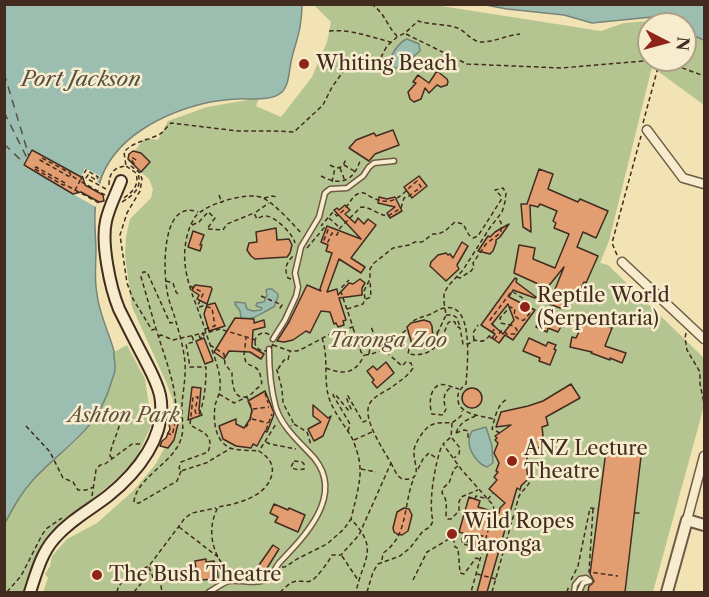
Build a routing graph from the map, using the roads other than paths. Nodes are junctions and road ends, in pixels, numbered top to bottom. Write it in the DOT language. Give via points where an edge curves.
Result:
graph roads {
  1 [pos="644,131"];
  2 [pos="394,161"];
  3 [pos="121,181"];
  4 [pos="705,184"];
  5 [pos="622,262"];
  6 [pos="273,339"];
  7 [pos="705,339"];
  8 [pos="271,347"];
  9 [pos="705,456"];
  10 [pos="686,524"];
  11 [pos="705,525"];
  12 [pos="705,532"];
  13 [pos="30,592"];
  14 [pos="209,592"];
  15 [pos="667,592"];
  1 -- 4 [label="street" via="683,178"];
  2 -- 6 [label="lane" via="374,163 347,189 330,189 326,193 319,217 296,262 297,296"];
  3 -- 13 [label="main road" via="105,223 110,274 119,309 158,388 161,418 153,442 129,477 53,540"];
  5 -- 7 [label="street"];
  8 -- 14 [label="lane" via="269,369 277,409 322,471 324,497 309,529 270,577 229,581"];
  9 -- 10 [label="street"];
  10 -- 11 [label="main road"];
  10 -- 12 [label="main road"];
  10 -- 15 [label="main road"];
}
